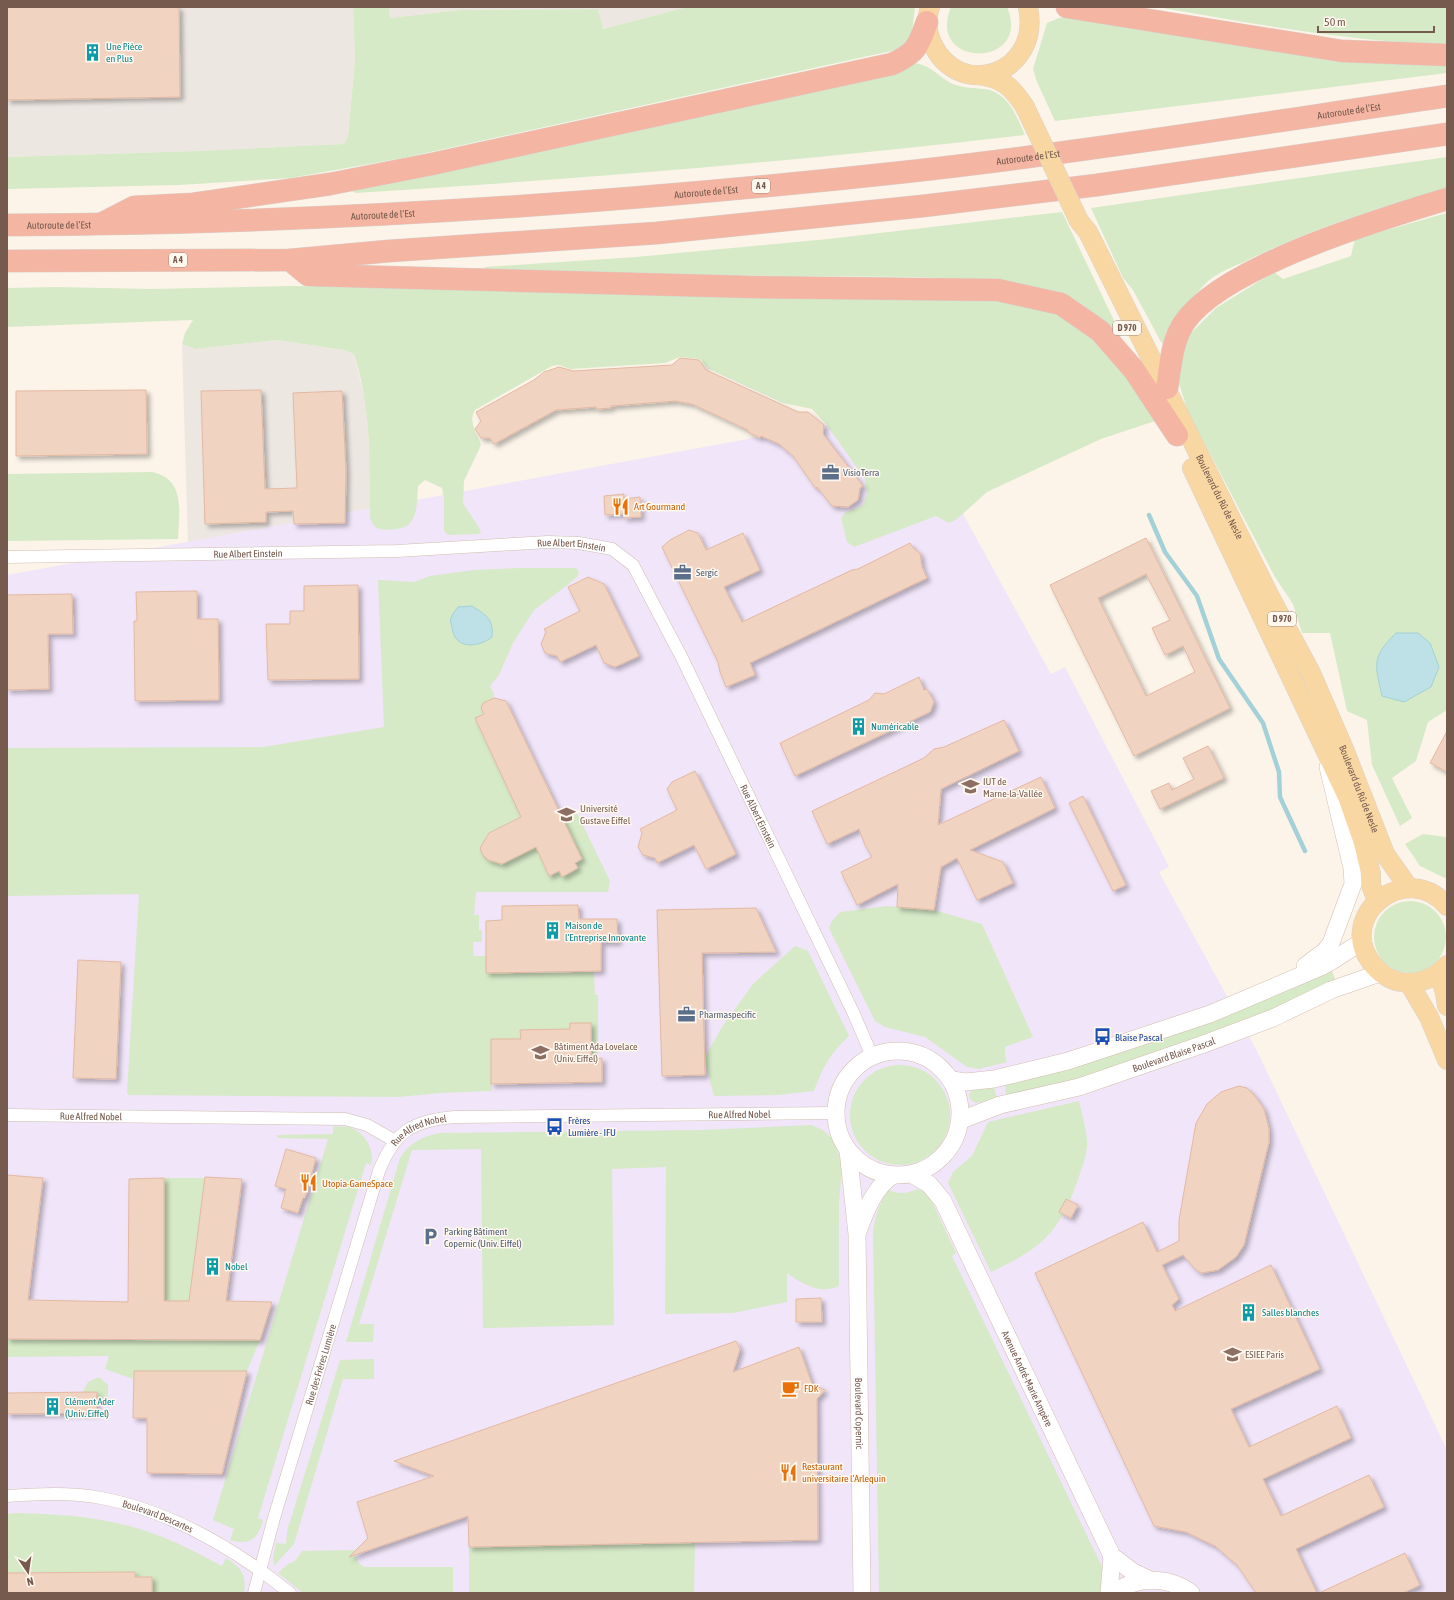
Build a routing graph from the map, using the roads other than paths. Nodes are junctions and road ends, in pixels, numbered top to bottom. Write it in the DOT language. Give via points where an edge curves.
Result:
graph roads {
  1 [pos="1028,7"];
  2 [pos="1067,7"];
  3 [pos="929,15"];
  4 [pos="1020,55"];
  5 [pos="1447,55"];
  6 [pos="976,75"];
  7 [pos="1447,96"];
  8 [pos="1025,107"];
  9 [pos="1447,134"];
  10 [pos="1447,199"];
  11 [pos="1079,221"];
  12 [pos="7,225"];
  13 [pos="99,225"];
  14 [pos="290,260"];
  15 [pos="7,261"];
  16 [pos="1167,388"];
  17 [pos="1177,435"];
  18 [pos="7,557"];
  19 [pos="1320,738"];
  20 [pos="1409,888"];
  21 [pos="1377,901"];
  22 [pos="1446,904"];
  23 [pos="1362,942"];
  24 [pos="1443,969"];
  25 [pos="1380,973"];
  26 [pos="1409,983"];
  27 [pos="1258,994"];
  28 [pos="1447,1006"];
  29 [pos="872,1056"];
  30 [pos="1447,1060"];
  31 [pos="952,1080"];
  32 [pos="836,1113"];
  33 [pos="7,1115"];
  34 [pos="961,1120"];
  35 [pos="395,1141"];
  36 [pos="848,1150"];
  37 [pos="940,1161"];
  38 [pos="913,1175"];
  39 [pos="893,1176"];
  40 [pos="943,1201"];
  41 [pos="856,1234"];
  42 [pos="7,1496"];
  43 [pos="1112,1556"];
  44 [pos="260,1569"];
  45 [pos="1150,1580"];
  46 [pos="254,1593"];
  47 [pos="290,1593"];
  48 [pos="862,1593"];
  49 [pos="1109,1593"];
  50 [pos="1114,1593"];
  51 [pos="1191,1593"];
  1 -- 4 [label="main road, Boulevard du Rû de Nesle" via="1030,32"];
  2 -- 5 [label="highway" via="1342,51"];
  3 -- 6 [label="main road, Boulevard du Rû de Nesle" via="929,38 934,48 947,64 960,72"];
  3 -- 13 [label="highway" via="920,43 909,56 892,64 330,184 193,204 134,207"];
  4 -- 6 [label="main road, Boulevard du Rû de Nesle" via="1008,66 992,73"];
  4 -- 8 [label="main road, Boulevard du Rû de Nesle / D 970" via="1016,77"];
  6 -- 8 [label="main road, Boulevard du Rû de Nesle / D 970" via="1005,82"];
  7 -- 13 [label="highway, Autoroute de l’Est / A 4" via="947,167 660,196 330,218"];
  8 -- 11 [label="main road, Boulevard du Rû de Nesle / D 970, bridge"];
  9 -- 14 [label="highway, A 4" via="1097,185 923,206 657,233"];
  10 -- 16 [label="highway" via="1312,244 1224,287 1205,300 1179,331 1172,354"];
  11 -- 16 [label="main road, Boulevard du Rû de Nesle / D 970" via="1088,232"];
  11 -- 17 [label="main road, D 970" via="1082,236 1172,418"];
  12 -- 13 [label="highway, Autoroute de l’Est / A 4"];
  14 -- 15 [label="highway, A 4"];
  14 -- 17 [label="highway" via="308,275 751,287 998,290 1060,304 1100,332 1134,370"];
  16 -- 20 [label="main road, Boulevard du Rû de Nesle / D 970" via="1269,595 1311,673 1385,854"];
  17 -- 19 [label="main road, D 970"];
  18 -- 29 [label="street, Rue Albert Einstein" via="390,551 548,542 579,543 612,549 633,565 685,665"];
  19 -- 21 [label="main road, D 970" via="1348,798 1363,842 1371,874 1371,885"];
  19 -- 27 [label="street" via="1352,868 1353,884 1336,934 1325,951"];
  20 -- 21 [label="main road" via="1393,891"];
  20 -- 22 [label="main road" via="1432,893"];
  21 -- 23 [label="main road" via="1364,920"];
  23 -- 25 [label="main road" via="1369,960"];
  23 -- 27 [label="street" via="1348,949 1337,959"];
  24 -- 26 [label="main road" via="1424,980"];
  24 -- 28 [label="main road"];
  25 -- 26 [label="main road" via="1396,981"];
  25 -- 34 [label="street, Boulevard Blaise Pascal" via="1331,990 1273,1018 1201,1045 1079,1087 1000,1105"];
  26 -- 30 [label="main road" via="1429,1017"];
  27 -- 31 [label="street" via="1210,1014 1068,1060 994,1079 966,1082"];
  29 -- 31 [label="street" via="894,1051 917,1053 937,1064"];
  29 -- 32 [label="street" via="846,1079 838,1095"];
  31 -- 34 [label="street" via="960,1100"];
  32 -- 35 [label="street, Rue Alfred Nobel" via="454,1117 423,1122 409,1128"];
  32 -- 36 [label="street" via="839,1133"];
  33 -- 35 [label="street, Rue Alfred Nobel" via="345,1119 367,1124"];
  34 -- 37 [label="street" via="953,1143"];
  35 -- 44 [label="street, Rue des Frères Lumière" via="379,1171"];
  36 -- 39 [label="street" via="860,1163 876,1172"];
  36 -- 41 [label="street, Boulevard Copernic"];
  37 -- 38 [label="street"];
  37 -- 40 [label="street, Avenue André-Marie Ampère"];
  38 -- 39 [label="street"];
  38 -- 40 [label="street, Avenue André-Marie Ampère" via="929,1184"];
  39 -- 41 [label="street, Boulevard Copernic" via="883,1184 867,1206"];
  40 -- 43 [label="street, Avenue André-Marie Ampère"];
  41 -- 48 [label="street, Boulevard Copernic"];
  42 -- 44 [label="street, Boulevard Descartes" via="33,1494 100,1498 134,1506 198,1533"];
  43 -- 45 [label="street, Avenue André-Marie Ampère" via="1133,1572"];
  43 -- 49 [label="street"];
  44 -- 46 [label="street, Rue des Frères Lumière"];
  44 -- 47 [label="street, Boulevard Descartes"];
  45 -- 50 [label="street" via="1134,1582"];
  45 -- 51 [label="street" via="1171,1582"];
}
